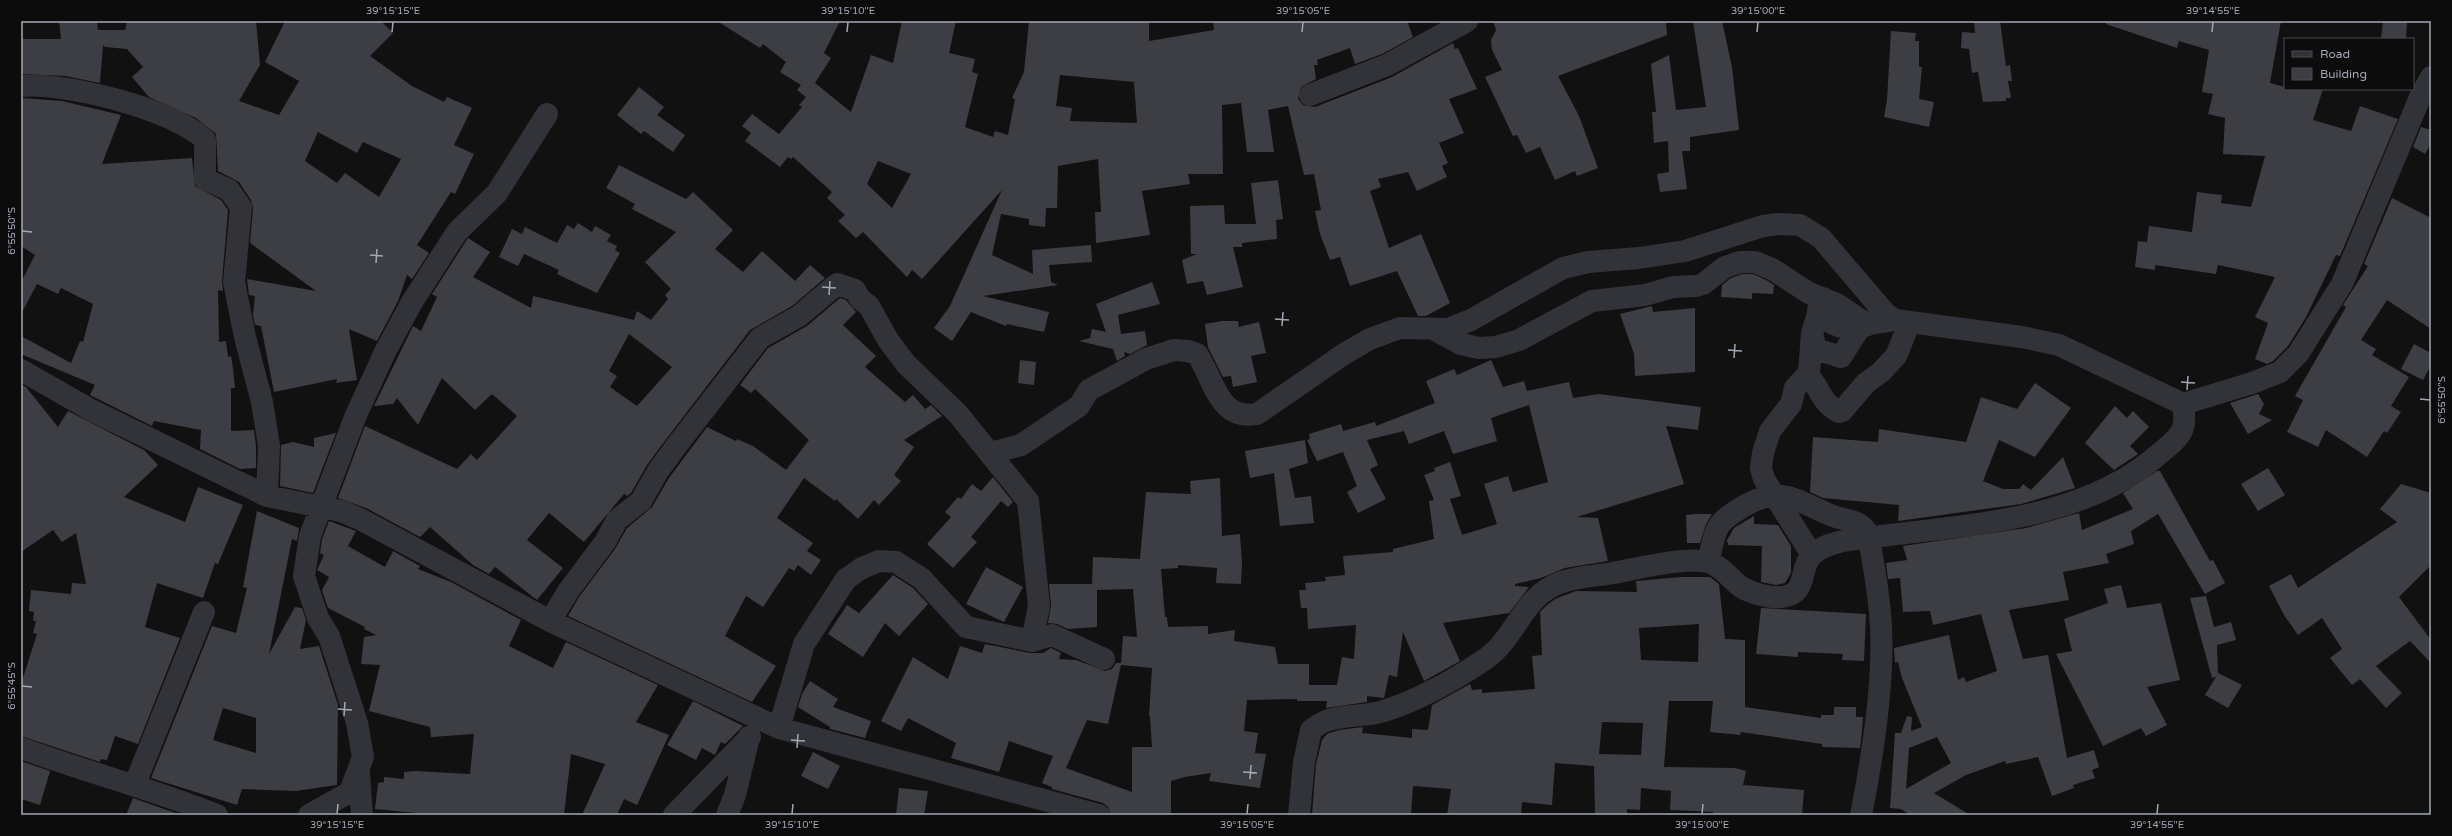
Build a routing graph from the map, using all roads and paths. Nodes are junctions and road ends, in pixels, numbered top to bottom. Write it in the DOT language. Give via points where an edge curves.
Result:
graph roads {
  1 [pos="1462,23"];
  2 [pos="2431,77"];
  3 [pos="21,86"];
  4 [pos="1310,95"];
  5 [pos="547,114"];
  6 [pos="1820,304"];
  7 [pos="1902,322"];
  8 [pos="1865,325"];
  9 [pos="1434,330"];
  10 [pos="1812,333"];
  11 [pos="21,370"];
  12 [pos="1808,376"];
  13 [pos="2183,404"];
  14 [pos="991,452"];
  15 [pos="1774,495"];
  16 [pos="267,496"];
  17 [pos="322,507"];
  18 [pos="1870,538"];
  19 [pos="1812,555"];
  20 [pos="1708,562"];
  21 [pos="204,612"];
  22 [pos="550,621"];
  23 [pos="1032,641"];
  24 [pos="1104,659"];
  25 [pos="773,725"];
  26 [pos="750,737"];
  27 [pos="21,748"];
  28 [pos="359,772"];
  29 [pos="135,784"];
  30 [pos="217,815"];
  31 [pos="309,815"];
  32 [pos="362,815"];
  33 [pos="674,815"];
  34 [pos="727,815"];
  35 [pos="1099,815"];
  36 [pos="1299,815"];
  37 [pos="1861,815"];
  1 -- 4 [label="street" via="1380,68"];
  2 -- 13 [label="street" via="2421,95 2342,284 2298,354 2280,372"];
  3 -- 16 [label="street" via="80,92 132,104 170,118 205,140 205,179 229,190 241,207 234,282 262,402 269,446"];
  5 -- 17 [label="street" via="497,193 457,232 412,302 356,415"];
  6 -- 8 [label="street" via="1821,316 1831,324 1846,327"];
  6 -- 9 [label="street" via="1765,265 1740,262 1725,267 1703,284 1696,286 1673,287 1645,295 1592,301 1519,340 1496,346 1480,348 1461,344"];
  6 -- 10 [label="street"];
  7 -- 8 [label="street"];
  7 -- 9 [label="street" via="1885,313 1821,238 1800,225 1779,224 1763,226 1685,251 1588,262 1563,268 1471,320 1448,329"];
  7 -- 12 [label="street" via="1896,356 1866,383 1842,411 1835,410 1826,403"];
  7 -- 13 [label="street" via="2022,337 2059,345"];
  8 -- 10 [label="street" via="1840,357 1816,349"];
  9 -- 14 [label="street" via="1419,327 1400,328 1370,339 1257,414 1248,416 1236,413 1226,406 1209,380 1197,354 1181,350 1160,353 1089,390 1079,406 1021,445"];
  10 -- 12 [label="street"];
  11 -- 16 [label="street" via="91,410"];
  12 -- 15 [label="street" via="1795,388 1791,404 1770,431 1763,453 1763,474"];
  13 -- 18 [label="street" via="2186,421 2182,434 2119,484 2059,507 1989,522"];
  14 -- 22 [label="street" via="958,414 906,364 855,290 837,284 799,316 760,338 672,452 641,501 617,520 605,542 569,590"];
  14 -- 23 [label="street" via="1028,501 1039,606"];
  15 -- 18 [label="street" via="1797,500 1832,516 1859,522 1865,526"];
  15 -- 19 [label="street"];
  15 -- 20 [label="street" via="1754,500 1723,518"];
  16 -- 17 [label="street"];
  17 -- 22 [label="street" via="360,519"];
  17 -- 28 [label="street" via="310,536 304,576 318,618 328,636 357,723 363,757"];
  18 -- 19 [label="street" via="1844,542"];
  18 -- 37 [label="street" via="1880,614 1881,650 1878,693"];
  19 -- 20 [label="street" via="1807,563 1802,585 1792,594 1780,598 1760,595 1742,588 1725,572"];
  20 -- 36 [label="street" via="1682,562 1632,568 1585,576 1546,588 1532,600 1501,644 1487,658 1410,702 1367,716 1328,720 1311,730 1306,750"];
  21 -- 29 [label="street"];
  22 -- 25 [label="street"];
  23 -- 24 [label="street" via="1052,635"];
  23 -- 25 [label="street" via="966,627 921,578 896,562 880,561 862,568 846,579 804,644"];
  25 -- 26 [label="street"];
  25 -- 35 [label="street"];
  26 -- 33 [label="street"];
  26 -- 34 [label="street" via="735,795"];
  27 -- 29 [label="street" via="80,769"];
  28 -- 31 [label="street" via="350,792"];
  28 -- 32 [label="street"];
  29 -- 30 [label="street"];
}
